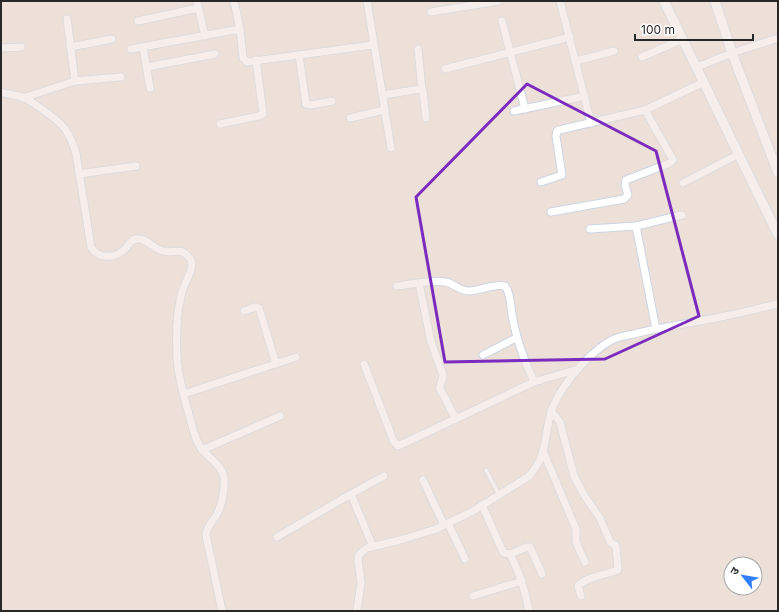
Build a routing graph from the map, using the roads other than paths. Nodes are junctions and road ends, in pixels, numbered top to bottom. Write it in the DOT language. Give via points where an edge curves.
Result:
graph roads {
  1 [pos="234,1"];
  2 [pos="367,1"];
  3 [pos="498,1"];
  4 [pos="560,1"];
  5 [pos="664,1"];
  6 [pos="715,1"];
  7 [pos="198,5"];
  8 [pos="431,12"];
  9 [pos="67,19"];
  10 [pos="138,21"];
  11 [pos="502,21"];
  12 [pos="240,29"];
  13 [pos="205,36"];
  14 [pos="570,36"];
  15 [pos="778,38"];
  16 [pos="112,39"];
  17 [pos="683,39"];
  18 [pos="373,45"];
  19 [pos="21,47"];
  20 [pos="70,47"];
  21 [pos="143,47"];
  22 [pos="1,48"];
  23 [pos="131,49"];
  24 [pos="418,49"];
  25 [pos="614,51"];
  26 [pos="510,52"];
  27 [pos="732,53"];
  28 [pos="215,54"];
  29 [pos="299,55"];
  30 [pos="642,57"];
  31 [pos="256,60"];
  32 [pos="576,61"];
  33 [pos="147,67"];
  34 [pos="697,67"];
  35 [pos="445,69"];
  36 [pos="121,77"];
  37 [pos="76,81"];
  38 [pos="704,82"];
  39 [pos="150,88"];
  40 [pos="422,90"];
  41 [pos="1,92"];
  42 [pos="382,95"];
  43 [pos="585,96"];
  44 [pos="23,98"];
  45 [pos="332,101"];
  46 [pos="525,109"];
  47 [pos="384,110"];
  48 [pos="645,110"];
  49 [pos="514,111"];
  50 [pos="350,118"];
  51 [pos="426,118"];
  52 [pos="591,123"];
  53 [pos="220,124"];
  54 [pos="390,148"];
  55 [pos="739,154"];
  56 [pos="136,166"];
  57 [pos="778,172"];
  58 [pos="79,174"];
  59 [pos="541,182"];
  60 [pos="683,183"];
  61 [pos="551,212"];
  62 [pos="682,215"];
  63 [pos="636,226"];
  64 [pos="590,229"];
  65 [pos="778,235"];
  66 [pos="419,283"];
  67 [pos="397,286"];
  68 [pos="778,304"];
  69 [pos="244,311"];
  70 [pos="656,329"];
  71 [pos="516,338"];
  72 [pos="483,355"];
  73 [pos="296,357"];
  74 [pos="276,364"];
  75 [pos="364,364"];
  76 [pos="578,369"];
  77 [pos="534,382"];
  78 [pos="184,394"];
  79 [pos="551,411"];
  80 [pos="280,416"];
  81 [pos="456,419"];
  82 [pos="202,450"];
  83 [pos="543,451"];
  84 [pos="486,470"];
  85 [pos="384,476"];
  86 [pos="423,480"];
  87 [pos="352,494"];
  88 [pos="499,495"];
  89 [pos="482,505"];
  90 [pos="446,524"];
  91 [pos="277,537"];
  92 [pos="373,547"];
  93 [pos="510,554"];
  94 [pos="465,559"];
  95 [pos="585,562"];
  96 [pos="542,574"];
  97 [pos="522,581"];
  98 [pos="473,596"];
  99 [pos="581,596"];
  100 [pos="222,611"];
  101 [pos="357,611"];
  102 [pos="529,611"];
  1 -- 12 [label="street"];
  2 -- 18 [label="street"];
  3 -- 8 [label="street"];
  4 -- 14 [label="street"];
  5 -- 17 [label="street"];
  6 -- 27 [label="street"];
  7 -- 10 [label="street"];
  7 -- 13 [label="street"];
  9 -- 20 [label="street"];
  11 -- 26 [label="street"];
  12 -- 13 [label="street"];
  12 -- 31 [label="street" via="243,58 247,62"];
  13 -- 21 [label="street"];
  14 -- 26 [label="street"];
  14 -- 32 [label="street"];
  15 -- 27 [label="street"];
  16 -- 20 [label="street"];
  17 -- 30 [label="street"];
  17 -- 34 [label="street"];
  18 -- 29 [label="street"];
  18 -- 42 [label="street"];
  19 -- 22 [label="street"];
  20 -- 37 [label="street"];
  21 -- 23 [label="street"];
  21 -- 33 [label="street"];
  24 -- 40 [label="street"];
  25 -- 32 [label="street"];
  26 -- 35 [label="street"];
  26 -- 46 [label="street"];
  27 -- 34 [label="street"];
  27 -- 57 [label="street"];
  28 -- 33 [label="street"];
  29 -- 31 [label="street"];
  29 -- 45 [label="street" via="306,104"];
  31 -- 53 [label="street" via="263,114"];
  32 -- 43 [label="street"];
  33 -- 39 [label="street"];
  34 -- 38 [label="street"];
  36 -- 37 [label="street"];
  37 -- 44 [label="street"];
  38 -- 48 [label="street"];
  38 -- 55 [label="street"];
  40 -- 42 [label="street"];
  40 -- 51 [label="street"];
  41 -- 44 [label="street"];
  42 -- 47 [label="street"];
  43 -- 46 [label="street"];
  43 -- 52 [label="street"];
  44 -- 58 [label="street" via="62,124 71,138"];
  46 -- 49 [label="street"];
  47 -- 50 [label="street"];
  47 -- 54 [label="street"];
  48 -- 52 [label="street"];
  48 -- 61 [label="street" via="672,157 672,162 628,178 624,182 628,195 624,199"];
  52 -- 59 [label="street" via="557,132 562,175"];
  55 -- 60 [label="street"];
  55 -- 65 [label="street"];
  56 -- 58 [label="street"];
  58 -- 78 [label="street" via="94,253 107,256 116,254 132,241 141,239 163,252 183,252 192,262 177,312 178,364"];
  62 -- 63 [label="street"];
  63 -- 64 [label="street"];
  63 -- 70 [label="street"];
  66 -- 67 [label="street"];
  66 -- 71 [label="street" via="445,282 466,291 496,285 505,286 509,294"];
  66 -- 81 [label="street" via="431,342 443,375 439,386"];
  68 -- 70 [label="street"];
  69 -- 74 [label="street" via="259,308"];
  70 -- 76 [label="street" via="613,340"];
  71 -- 72 [label="street"];
  71 -- 77 [label="street"];
  73 -- 74 [label="street"];
  74 -- 78 [label="street"];
  75 -- 81 [label="street" via="396,444 400,445"];
  76 -- 77 [label="street"];
  76 -- 79 [label="street"];
  77 -- 81 [label="street"];
  78 -- 82 [label="street" via="197,442"];
  79 -- 83 [label="street"];
  79 -- 99 [label="street" via="560,422 574,476 600,518 610,542 616,546 618,570 582,583 578,586"];
  80 -- 82 [label="street"];
  82 -- 100 [label="street" via="223,473 224,479 220,507 208,526 206,535"];
  83 -- 88 [label="street" via="535,470 528,477"];
  83 -- 95 [label="street" via="576,529 576,542"];
  84 -- 88 [label="lane"];
  85 -- 87 [label="street"];
  86 -- 90 [label="street"];
  87 -- 91 [label="street"];
  87 -- 92 [label="street"];
  88 -- 89 [label="street"];
  89 -- 90 [label="street"];
  89 -- 93 [label="street" via="502,550"];
  90 -- 92 [label="street"];
  90 -- 94 [label="street"];
  92 -- 101 [label="street" via="359,555 361,582"];
  93 -- 96 [label="street" via="529,546"];
  93 -- 97 [label="street"];
  97 -- 98 [label="street"];
  97 -- 102 [label="street"];
}
